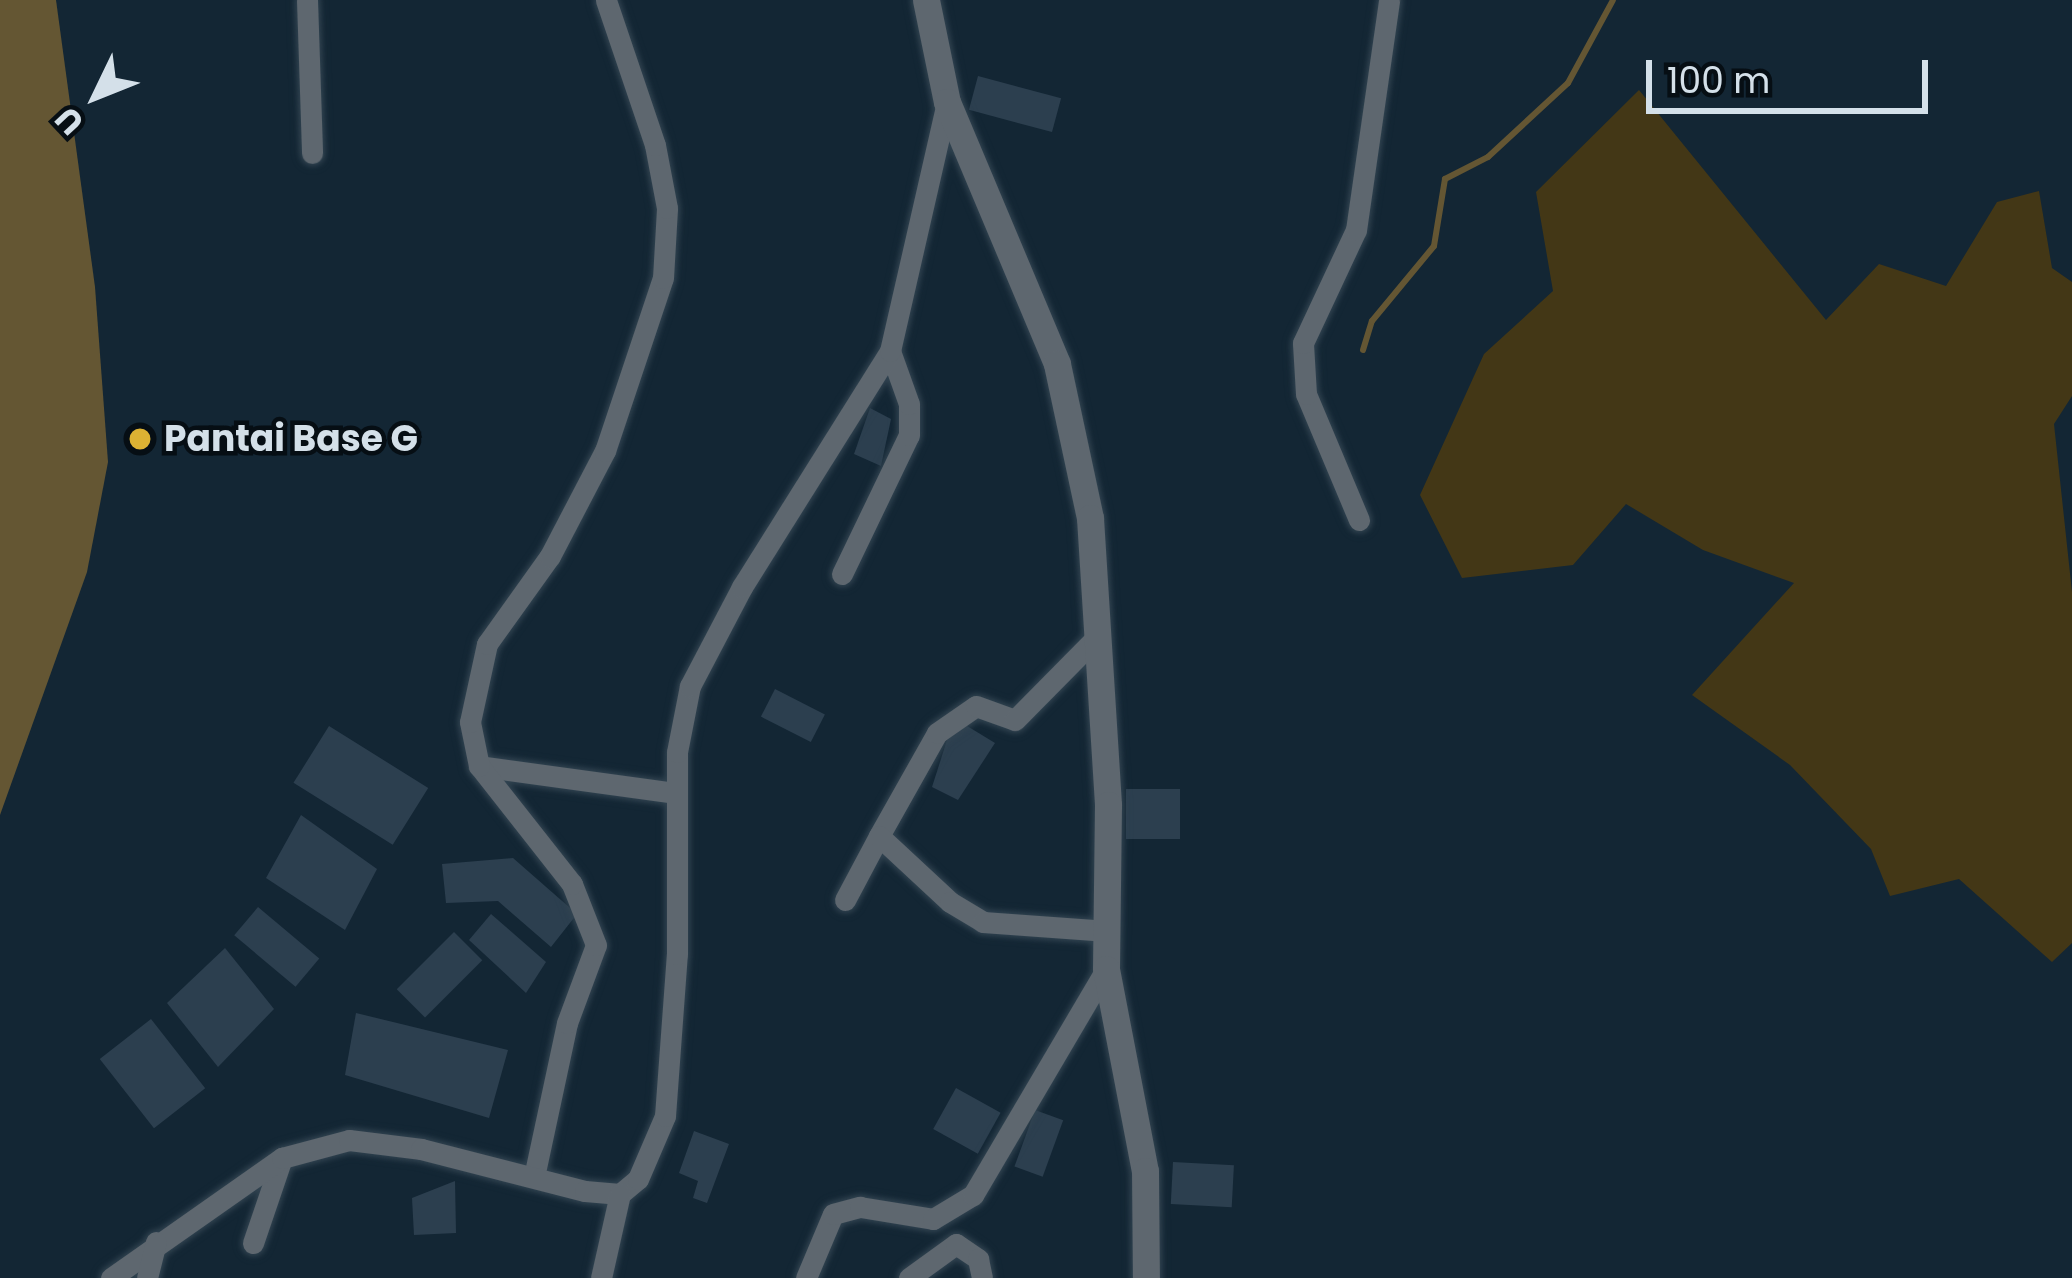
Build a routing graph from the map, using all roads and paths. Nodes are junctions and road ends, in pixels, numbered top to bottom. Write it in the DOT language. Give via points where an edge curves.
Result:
graph roads {
  1 [pos="307,0"];
  2 [pos="606,0"];
  3 [pos="926,0"];
  4 [pos="1389,0"];
  5 [pos="947,102"];
  6 [pos="312,153"];
  7 [pos="890,350"];
  8 [pos="1359,520"];
  9 [pos="842,574"];
  10 [pos="1095,640"];
  11 [pos="479,766"];
  12 [pos="675,794"];
  13 [pos="879,836"];
  14 [pos="845,900"];
  15 [pos="1108,932"];
  16 [pos="1106,969"];
  17 [pos="282,1158"];
  18 [pos="534,1177"];
  19 [pos="620,1194"];
  20 [pos="156,1242"];
  21 [pos="253,1243"];
  22 [pos="111,1278"];
  23 [pos="147,1278"];
  24 [pos="601,1278"];
  25 [pos="806,1278"];
  26 [pos="909,1278"];
  27 [pos="982,1278"];
  28 [pos="1146,1278"];
  1 -- 6 [label="street"];
  2 -- 11 [label="street" via="655,145 667,208 662,278 590,486 477,668 470,722"];
  3 -- 5 [label="street"];
  4 -- 8 [label="street" via="1360,212 1343,268 1303,343 1306,394"];
  5 -- 7 [label="street"];
  5 -- 10 [label="street" via="1058,364 1090,518"];
  7 -- 9 [label="street" via="909,404 909,435"];
  7 -- 12 [label="street" via="713,637 690,686"];
  10 -- 13 [label="street" via="1015,720 976,706 937,733"];
  10 -- 15 [label="street"];
  11 -- 12 [label="street"];
  11 -- 18 [label="street" via="572,884 596,945 567,1023"];
  12 -- 19 [label="street" via="677,954 664,1116 638,1180"];
  13 -- 14 [label="street"];
  13 -- 15 [label="street" via="983,922"];
  15 -- 16 [label="street"];
  16 -- 25 [label="street" via="973,1195 933,1219 860,1207 833,1214"];
  16 -- 28 [label="street" via="1145,1171"];
  17 -- 18 [label="street" via="349,1140"];
  17 -- 20 [label="street"];
  17 -- 21 [label="street"];
  18 -- 19 [label="street"];
  19 -- 24 [label="street"];
  20 -- 22 [label="street"];
  20 -- 23 [label="street"];
  26 -- 27 [label="street" via="956,1244 978,1259"];
}
